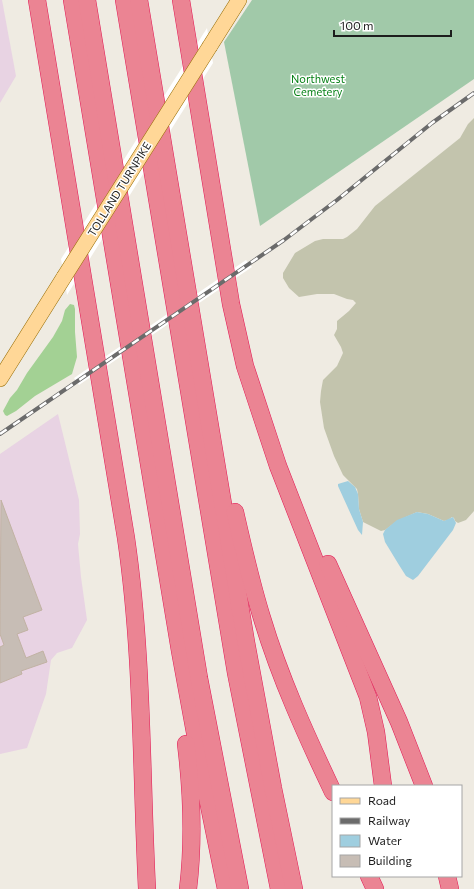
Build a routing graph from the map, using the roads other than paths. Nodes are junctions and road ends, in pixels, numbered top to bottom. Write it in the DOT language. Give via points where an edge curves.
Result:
graph roads {
  1 [pos="37,0"];
  2 [pos="72,0"];
  3 [pos="86,0"];
  4 [pos="124,0"];
  5 [pos="139,0"];
  6 [pos="181,0"];
  7 [pos="239,0"];
  8 [pos="0,379"];
  9 [pos="212,437"];
  10 [pos="269,437"];
  11 [pos="183,669"];
  12 [pos="383,785"];
  13 [pos="424,785"];
  14 [pos="332,790"];
  15 [pos="370,877"];
  16 [pos="379,877"];
  17 [pos="447,877"];
  18 [pos="147,889"];
  19 [pos="188,889"];
  20 [pos="226,889"];
  21 [pos="240,889"];
  22 [pos="279,889"];
  23 [pos="294,889"];
  24 [pos="376,889"];
  25 [pos="450,889"];
  1 -- 18 [label="highway" via="132,586 138,664"];
  2 -- 11 [label="highway"];
  3 -- 21 [label="highway" via="198,671"];
  4 -- 22 [label="highway" via="236,673"];
  5 -- 9 [label="highway"];
  6 -- 10 [label="highway" via="234,320 250,382"];
  7 -- 8 [label="main road, TOLLAND TURNPIKE, bridge"];
  9 -- 14 [label="highway" via="227,474 248,568 267,635"];
  9 -- 23 [label="highway" via="258,709"];
  10 -- 12 [label="highway" via="368,697 377,738"];
  10 -- 13 [label="highway" via="399,722"];
  11 -- 19 [label="highway" via="179,701 189,765 192,806"];
  11 -- 20 [label="highway"];
  15 -- 24 [label="highway"];
  16 -- 24 [label="highway"];
  17 -- 25 [label="highway"];
}
